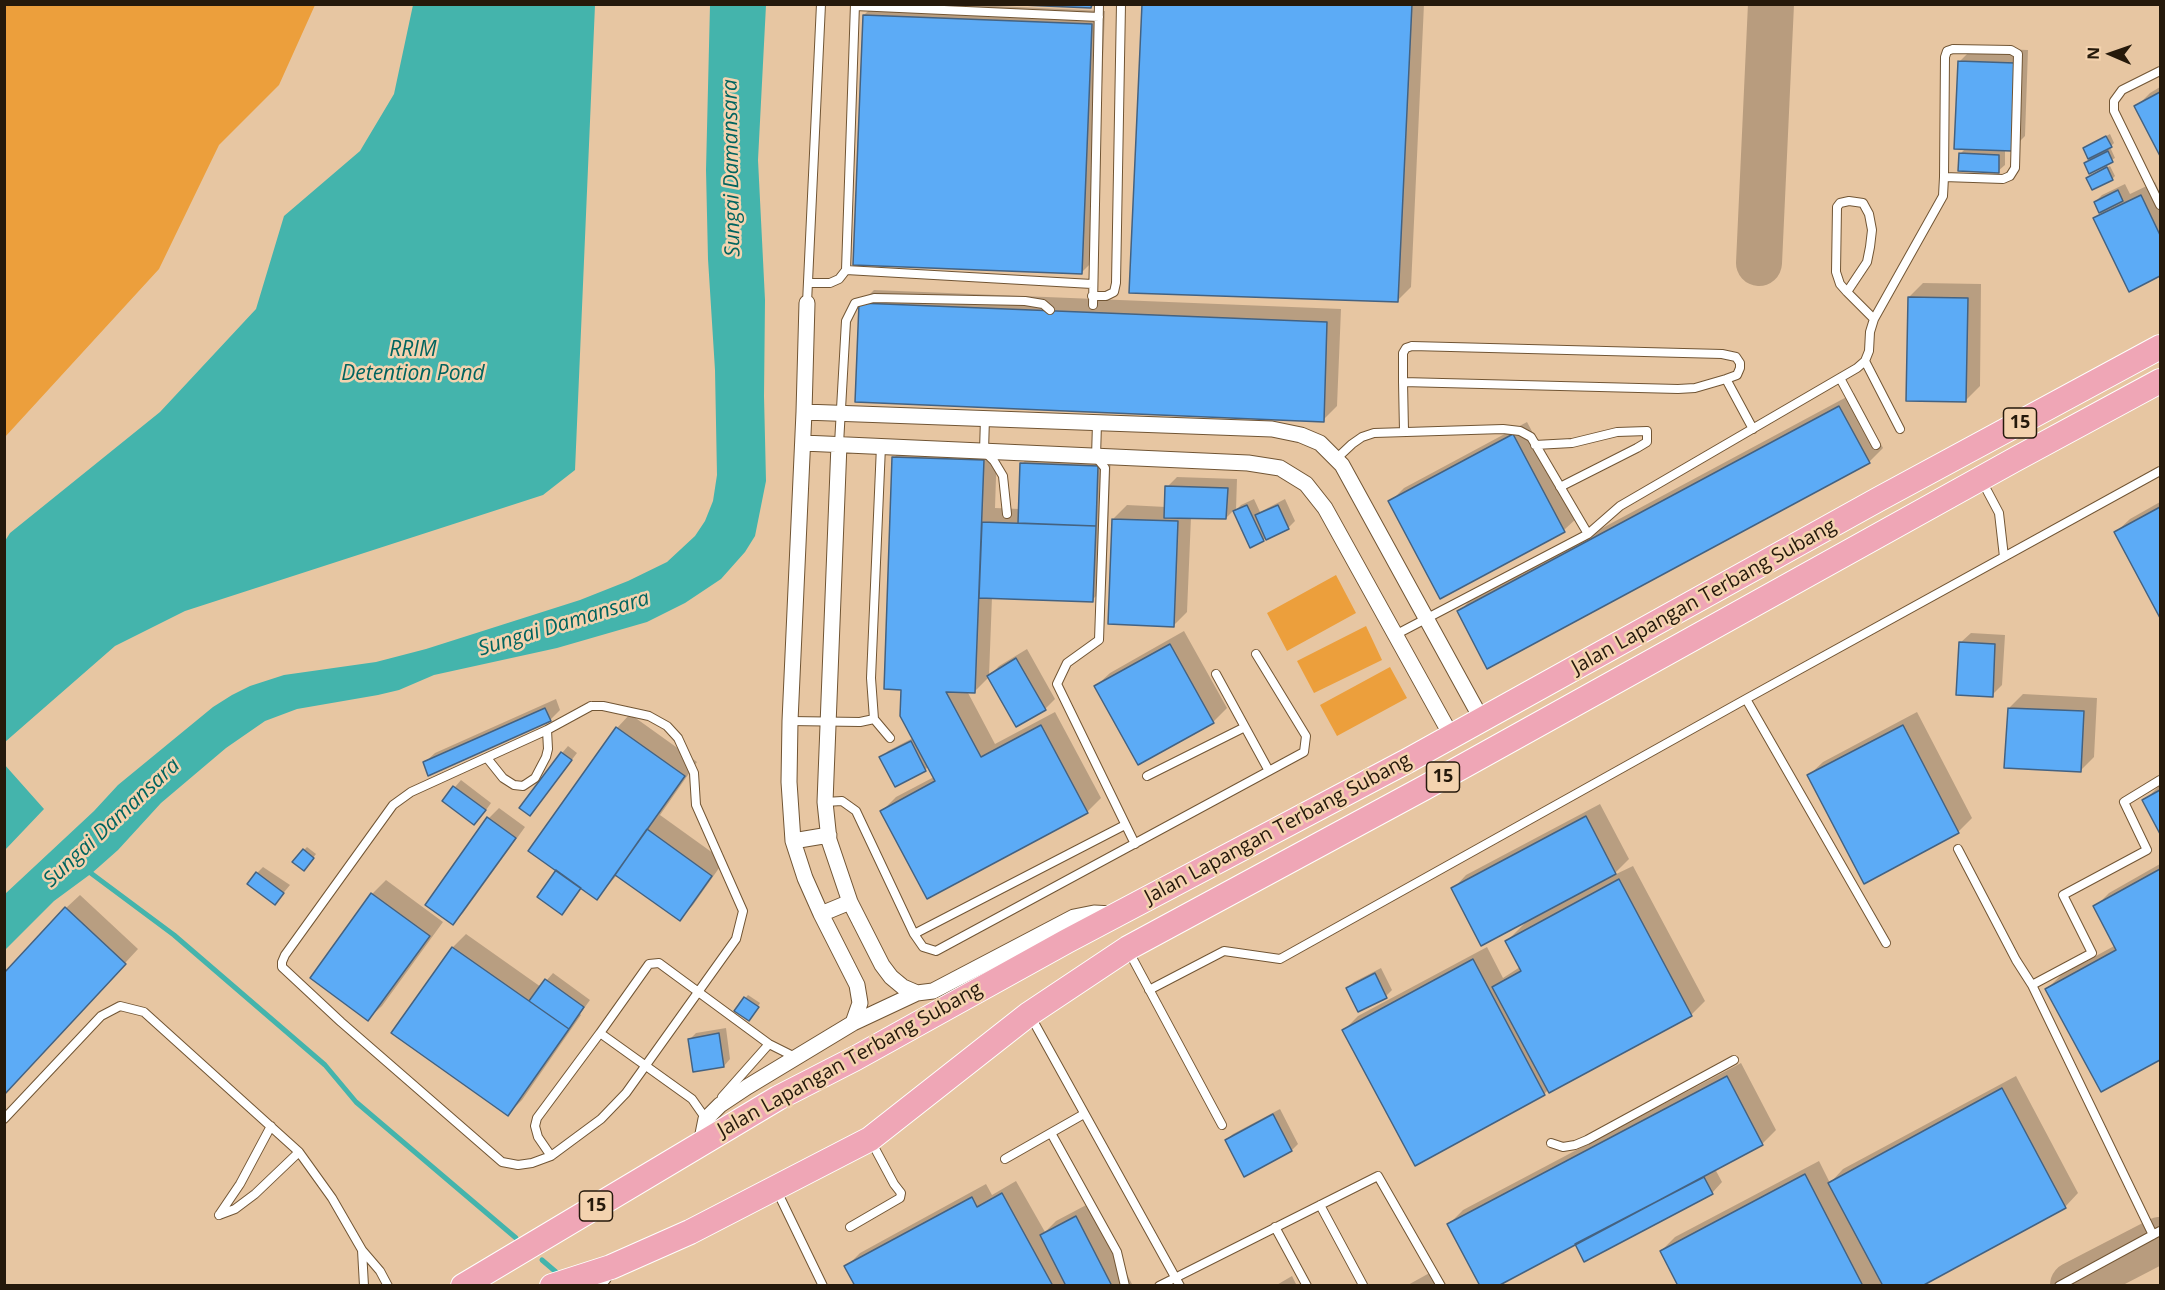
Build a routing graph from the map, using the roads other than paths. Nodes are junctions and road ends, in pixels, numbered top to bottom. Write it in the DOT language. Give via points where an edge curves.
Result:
graph roads {
  1 [pos="821,4"];
  2 [pos="1099,4"];
  3 [pos="1120,4"];
  4 [pos="855,5"];
  5 [pos="1098,17"];
  6 [pos="2160,71"];
  7 [pos="1944,177"];
  8 [pos="2160,205"];
  9 [pos="846,270"];
  10 [pos="808,283"];
  11 [pos="1092,284"];
  12 [pos="1847,292"];
  13 [pos="1092,296"];
  14 [pos="807,303"];
  15 [pos="1093,304"];
  16 [pos="1050,310"];
  17 [pos="1874,319"];
  18 [pos="2160,347"];
  19 [pos="1865,361"];
  20 [pos="1840,378"];
  21 [pos="1726,379"];
  22 [pos="2160,381"];
  23 [pos="1403,382"];
  24 [pos="804,412"];
  25 [pos="842,414"];
  26 [pos="985,418"];
  27 [pos="1097,423"];
  28 [pos="1753,429"];
  29 [pos="1900,429"];
  30 [pos="1404,431"];
  31 [pos="803,443"];
  32 [pos="839,444"];
  33 [pos="1535,445"];
  34 [pos="1876,445"];
  35 [pos="881,446"];
  36 [pos="984,451"];
  37 [pos="1096,457"];
  38 [pos="1336,459"];
  39 [pos="2160,471"];
  40 [pos="1981,478"];
  41 [pos="1560,487"];
  42 [pos="1006,514"];
  43 [pos="1588,534"];
  44 [pos="2004,557"];
  45 [pos="1426,620"];
  46 [pos="1395,635"];
  47 [pos="1256,654"];
  48 [pos="1216,674"];
  49 [pos="1746,699"];
  50 [pos="874,719"];
  51 [pos="1482,720"];
  52 [pos="790,721"];
  53 [pos="828,721"];
  54 [pos="1245,726"];
  55 [pos="547,730"];
  56 [pos="1452,737"];
  57 [pos="890,738"];
  58 [pos="487,758"];
  59 [pos="1269,771"];
  60 [pos="1147,776"];
  61 [pos="2160,780"];
  62 [pos="825,802"];
  63 [pos="1125,825"];
  64 [pos="829,835"];
  65 [pos="794,841"];
  66 [pos="1135,844"];
  67 [pos="1958,849"];
  68 [pos="850,902"];
  69 [pos="821,914"];
  70 [pos="1117,914"];
  71 [pos="914,934"];
  72 [pos="1886,943"];
  73 [pos="1128,948"];
  74 [pos="2032,985"];
  75 [pos="1149,990"];
  76 [pos="699,992"];
  77 [pos="917,993"];
  78 [pos="1029,1014"];
  79 [pos="853,1023"];
  80 [pos="600,1033"];
  81 [pos="769,1044"];
  82 [pos="796,1058"];
  83 [pos="1734,1060"];
  84 [pos="645,1066"];
  85 [pos="1084,1114"];
  86 [pos="704,1116"];
  87 [pos="4,1119"];
  88 [pos="1222,1125"];
  89 [pos="271,1126"];
  90 [pos="1051,1133"];
  91 [pos="870,1139"];
  92 [pos="1551,1143"];
  93 [pos="701,1144"];
  94 [pos="299,1152"];
  95 [pos="551,1156"];
  96 [pos="1005,1159"];
  97 [pos="775,1188"];
  98 [pos="1320,1205"];
  99 [pos="850,1227"];
  100 [pos="1275,1227"];
  101 [pos="2157,1233"];
  102 [pos="362,1250"];
  103 [pos="606,1276"];
  104 [pos="1175,1277"];
  105 [pos="822,1285"];
  106 [pos="1363,1285"];
  107 [pos="364,1286"];
  108 [pos="388,1286"];
  109 [pos="463,1286"];
  110 [pos="552,1286"];
  111 [pos="1125,1286"];
  112 [pos="1159,1286"];
  113 [pos="1180,1286"];
  114 [pos="1307,1286"];
  115 [pos="1441,1286"];
  116 [pos="2059,1286"];
  1 -- 10 [label="lane"];
  2 -- 5 [label="lane"];
  3 -- 13 [label="lane" via="1116,283 1114,292"];
  4 -- 5 [label="lane"];
  4 -- 9 [label="lane"];
  5 -- 11 [label="lane"];
  6 -- 8 [label="lane" via="2122,90 2114,101 2114,111"];
  7 -- 7 [label="lane" via="2003,179 2015,168 2019,58 2011,50 1947,51"];
  7 -- 17 [label="lane" via="1943,196"];
  9 -- 10 [label="lane" via="840,279 830,283"];
  9 -- 11 [label="lane"];
  10 -- 14 [label="lane"];
  11 -- 13 [label="lane"];
  12 -- 12 [label="lane" via="1869,254 1872,230 1863,202 1849,201 1837,207 1836,273"];
  12 -- 17 [label="lane"];
  13 -- 15 [label="lane"];
  14 -- 24 [label="street"];
  16 -- 25 [label="lane" via="1043,304 1025,301 874,298 855,303 846,321"];
  17 -- 19 [label="lane"];
  18 -- 51 [label="main road, Jalan Lapangan Terbang Subang / 15"];
  19 -- 20 [label="lane"];
  19 -- 29 [label="lane"];
  20 -- 28 [label="lane"];
  20 -- 34 [label="lane"];
  21 -- 23 [label="lane" via="1678,389"];
  21 -- 23 [label="lane" via="1737,375 1740,368 1738,359 1731,355 1412,346 1403,353"];
  21 -- 28 [label="lane"];
  22 -- 40 [label="main road, Jalan Lapangan Terbang Subang / 15"];
  23 -- 30 [label="lane"];
  24 -- 25 [label="street"];
  24 -- 31 [label="street"];
  25 -- 26 [label="street"];
  25 -- 32 [label="lane"];
  26 -- 27 [label="street"];
  26 -- 36 [label="lane"];
  27 -- 37 [label="lane"];
  27 -- 38 [label="street" via="1272,429 1320,443"];
  28 -- 43 [label="lane" via="1620,506"];
  30 -- 33 [label="lane" via="1514,429 1527,434"];
  30 -- 38 [label="lane" via="1362,437"];
  31 -- 32 [label="street"];
  31 -- 52 [label="street"];
  32 -- 35 [label="street"];
  32 -- 53 [label="street"];
  33 -- 41 [label="lane"];
  33 -- 41 [label="lane" via="1647,431 1647,442"];
  35 -- 36 [label="street"];
  35 -- 50 [label="lane" via="872,678"];
  36 -- 37 [label="street"];
  36 -- 42 [label="lane" via="1003,476"];
  37 -- 46 [label="street" via="1248,463 1280,468 1306,484 1325,508"];
  37 -- 63 [label="lane" via="1105,468 1099,640 1067,663 1057,684"];
  38 -- 45 [label="street"];
  39 -- 44 [label="lane"];
  40 -- 44 [label="lane" via="1999,513"];
  40 -- 73 [label="main road, Jalan Lapangan Terbang Subang / 15"];
  41 -- 43 [label="lane"];
  43 -- 45 [label="lane"];
  44 -- 49 [label="lane"];
  45 -- 46 [label="lane"];
  45 -- 51 [label="street"];
  46 -- 56 [label="street"];
  47 -- 59 [label="lane" via="1306,736 1304,752"];
  48 -- 54 [label="lane"];
  49 -- 72 [label="lane"];
  49 -- 75 [label="lane" via="1280,959 1224,951"];
  50 -- 53 [label="lane"];
  50 -- 57 [label="lane"];
  51 -- 56 [label="main road, Jalan Lapangan Terbang Subang / 15"];
  52 -- 53 [label="lane"];
  52 -- 65 [label="street" via="789,782"];
  53 -- 62 [label="street"];
  54 -- 59 [label="lane"];
  54 -- 60 [label="lane"];
  55 -- 58 [label="lane"];
  55 -- 58 [label="lane" via="546,757 535,778 523,786 503,778"];
  55 -- 76 [label="lane" via="591,706 603,706 649,716 678,738 694,773 696,805 743,911 736,939"];
  56 -- 70 [label="main road, Jalan Lapangan Terbang Subang / 15"];
  58 -- 95 [label="lane" via="411,792 393,806 285,955 282,967 502,1162 518,1165"];
  59 -- 66 [label="lane"];
  61 -- 74 [label="lane" via="2124,802 2148,850 2063,895 2092,953"];
  62 -- 64 [label="street"];
  62 -- 71 [label="lane" via="842,801 856,811"];
  63 -- 66 [label="lane"];
  63 -- 71 [label="lane"];
  64 -- 65 [label="street"];
  64 -- 68 [label="street"];
  65 -- 69 [label="street"];
  66 -- 71 [label="lane" via="936,951 923,946"];
  67 -- 74 [label="lane"];
  68 -- 69 [label="street"];
  68 -- 77 [label="street" via="886,971 903,987"];
  69 -- 79 [label="street" via="857,985 860,1003"];
  70 -- 77 [label="street" via="1074,917 933,991"];
  70 -- 93 [label="main road, Jalan Lapangan Terbang Subang / 15"];
  73 -- 75 [label="lane"];
  73 -- 78 [label="main road, Jalan Lapangan Terbang Subang / 15"];
  74 -- 101 [label="lane"];
  75 -- 88 [label="lane"];
  76 -- 80 [label="lane" via="659,963 649,964"];
  76 -- 81 [label="lane"];
  76 -- 84 [label="lane"];
  77 -- 79 [label="street"];
  78 -- 85 [label="lane"];
  78 -- 91 [label="main road, Jalan Lapangan Terbang Subang / 15"];
  79 -- 82 [label="street"];
  80 -- 84 [label="lane"];
  80 -- 95 [label="lane" via="537,1118 538,1137"];
  81 -- 82 [label="lane"];
  81 -- 86 [label="lane"];
  82 -- 86 [label="street"];
  83 -- 92 [label="lane" via="1575,1146"];
  84 -- 86 [label="lane" via="692,1099"];
  84 -- 95 [label="lane" via="601,1119"];
  85 -- 90 [label="lane"];
  85 -- 104 [label="lane"];
  86 -- 93 [label="street"];
  87 -- 89 [label="lane" via="101,1016 120,1006 144,1012"];
  89 -- 94 [label="lane"];
  89 -- 94 [label="lane" via="219,1215 255,1194"];
  90 -- 96 [label="lane"];
  90 -- 111 [label="lane" via="1117,1252"];
  91 -- 97 [label="main road, Jalan Lapangan Terbang Subang / 15"];
  91 -- 99 [label="lane" via="901,1193 900,1198"];
  93 -- 109 [label="main road, Jalan Lapangan Terbang Subang / 15"];
  94 -- 102 [label="lane"];
  97 -- 103 [label="main road, Jalan Lapangan Terbang Subang / 15"];
  97 -- 105 [label="lane"];
  98 -- 100 [label="lane"];
  98 -- 106 [label="lane"];
  98 -- 115 [label="lane" via="1378,1176"];
  100 -- 104 [label="lane"];
  100 -- 114 [label="lane"];
  101 -- 116 [label="lane"];
  102 -- 107 [label="lane"];
  102 -- 108 [label="lane"];
  103 -- 110 [label="main road, Jalan Lapangan Terbang Subang / 15"];
  104 -- 112 [label="lane"];
  104 -- 113 [label="lane"];
}
